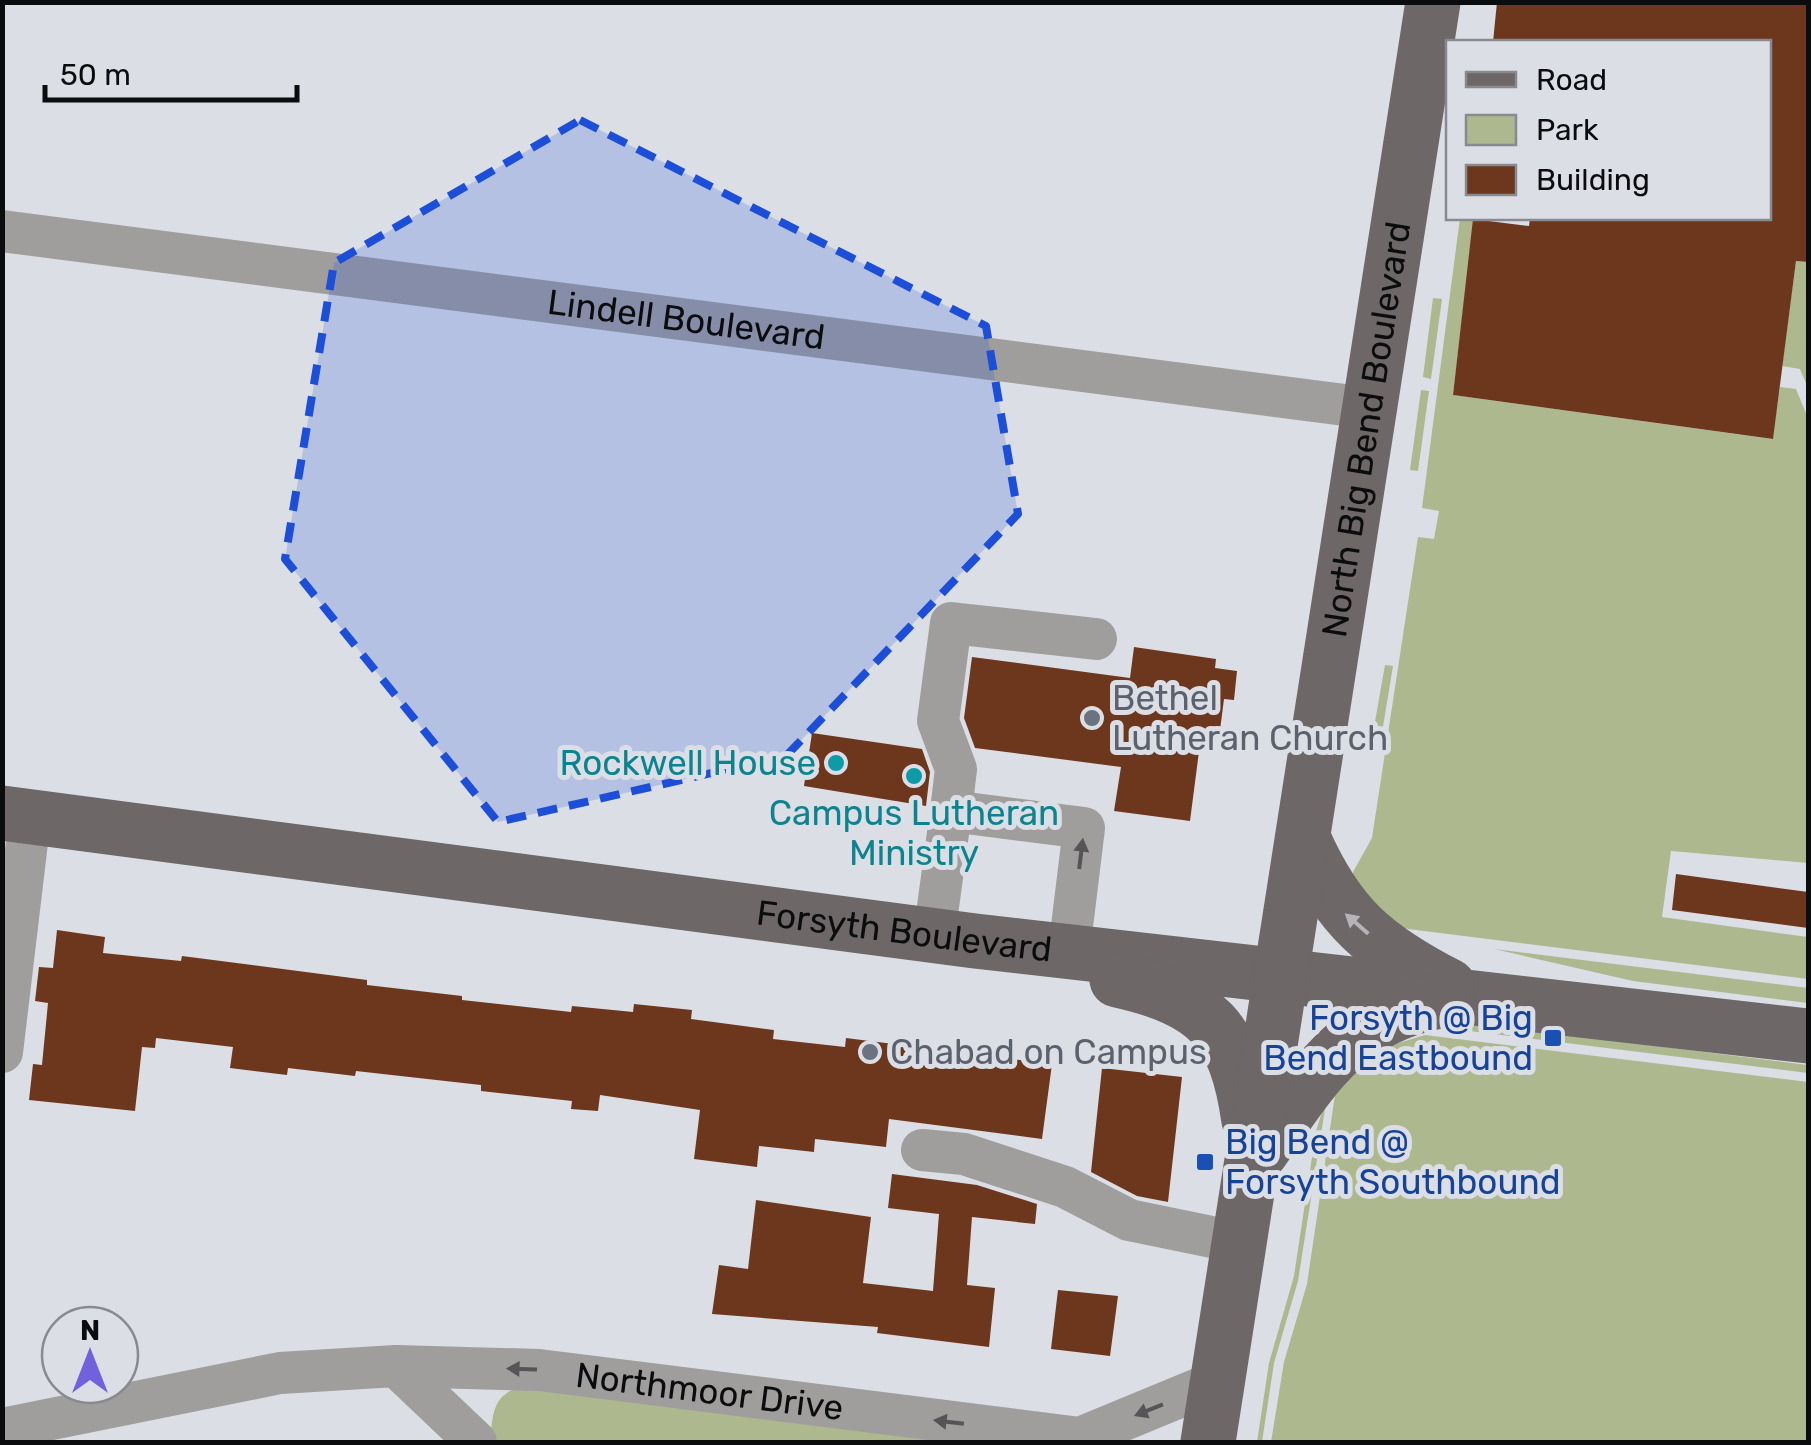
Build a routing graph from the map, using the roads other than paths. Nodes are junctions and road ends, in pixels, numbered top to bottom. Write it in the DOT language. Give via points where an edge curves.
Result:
graph roads {
  1 [pos="1433,2"];
  2 [pos="2,231"];
  3 [pos="1368,408"];
  4 [pos="1096,639"];
  5 [pos="951,810"];
  6 [pos="16,815"];
  7 [pos="1304,840"];
  8 [pos="954,938"];
  9 [pos="1070,950"];
  10 [pos="1284,974"];
  11 [pos="1468,996"];
  12 [pos="1808,1036"];
  13 [pos="2,1052"];
  14 [pos="922,1150"];
  15 [pos="1254,1161"];
  16 [pos="1242,1243"];
  17 [pos="396,1366"];
  18 [pos="1218,1382"];
  19 [pos="2,1429"];
  20 [pos="1083,1440"];
  21 [pos="476,1442"];
  22 [pos="1208,1442"];
  1 -- 3 [label="main road, North Big Bend Boulevard"];
  2 -- 3 [label="street, Lindell Boulevard"];
  3 -- 7 [label="main road, North Big Bend Boulevard"];
  4 -- 5 [label="street" via="951,623 938,721 956,770"];
  5 -- 8 [label="street"];
  9 -- 5 [label="street, one-way" via="1084,828"];
  6 -- 8 [label="main road, Forsyth Boulevard"];
  6 -- 13 [label="street"];
  7 -- 10 [label="main road, North Big Bend Boulevard"];
  11 -- 7 [label="main road, one-way" via="1398,957 1344,913"];
  8 -- 9 [label="main road, Forsyth Boulevard"];
  8 -- 15 [label="main road" via="1187,1001 1216,1025 1240,1065"];
  9 -- 10 [label="main road, Forsyth Boulevard"];
  10 -- 11 [label="main road, Forsyth Boulevard"];
  10 -- 15 [label="main road, North Big Bend Boulevard"];
  11 -- 12 [label="main road, Forsyth Boulevard"];
  11 -- 15 [label="main road" via="1389,1013 1360,1031 1315,1076"];
  14 -- 16 [label="street" via="1016,1170 1128,1220"];
  15 -- 16 [label="main road, North Big Bend Boulevard"];
  16 -- 18 [label="main road, North Big Bend Boulevard"];
  17 -- 19 [label="street, Northmoor Drive" via="280,1373"];
  20 -- 17 [label="street, Northmoor Drive, one-way" via="539,1370"];
  17 -- 21 [label="street"];
  18 -- 20 [label="street, Northmoor Drive, one-way"];
  18 -- 22 [label="main road, North Big Bend Boulevard"];
}
